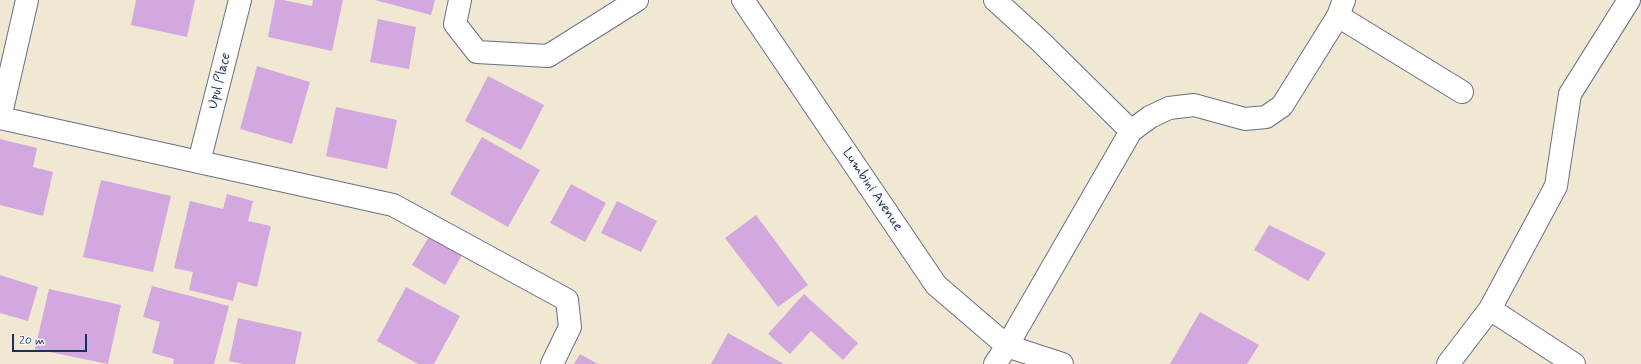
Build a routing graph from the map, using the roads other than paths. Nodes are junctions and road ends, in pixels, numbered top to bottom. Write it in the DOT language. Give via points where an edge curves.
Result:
graph roads {
  1 [pos="27,0"];
  2 [pos="240,0"];
  3 [pos="460,0"];
  4 [pos="637,0"];
  5 [pos="743,0"];
  6 [pos="995,0"];
  7 [pos="1629,0"];
  8 [pos="1341,8"];
  9 [pos="1462,92"];
  10 [pos="0,118"];
  11 [pos="1131,131"];
  12 [pos="199,162"];
  13 [pos="1490,309"];
  14 [pos="1007,346"];
  15 [pos="552,364"];
  16 [pos="995,364"];
  17 [pos="1062,364"];
  18 [pos="1448,364"];
  19 [pos="1574,364"];
  1 -- 10 [label="street"];
  2 -- 12 [label="street, Upul Place"];
  3 -- 4 [label="street" via="455,24 477,52 548,56"];
  5 -- 14 [label="street, Lumbini Avenue" via="936,285"];
  6 -- 11 [label="street"];
  7 -- 13 [label="street" via="1570,94 1556,186"];
  8 -- 9 [label="street"];
  8 -- 11 [label="street" via="1282,106 1266,117 1245,120 1194,106 1169,108 1150,117"];
  10 -- 12 [label="street"];
  11 -- 14 [label="street"];
  12 -- 15 [label="street" via="393,205 567,300 570,327"];
  13 -- 18 [label="street"];
  13 -- 19 [label="street"];
  14 -- 16 [label="street"];
  14 -- 17 [label="street"];
}
